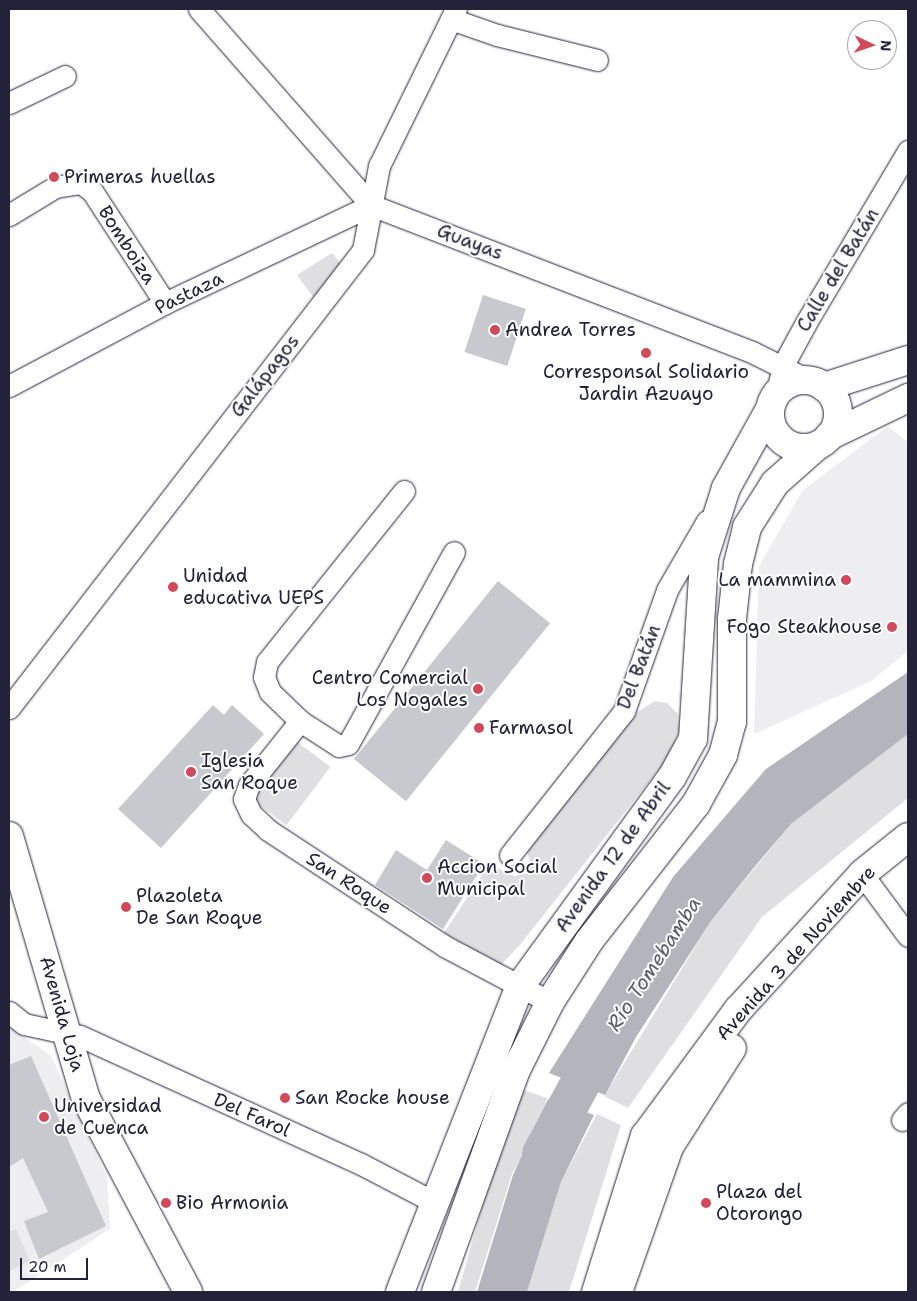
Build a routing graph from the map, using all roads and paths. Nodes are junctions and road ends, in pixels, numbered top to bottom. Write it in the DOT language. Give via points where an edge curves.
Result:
graph roads {
  1 [pos="198,9"];
  2 [pos="453,14"];
  3 [pos="597,60"];
  4 [pos="64,76"];
  5 [pos="9,103"];
  6 [pos="908,151"];
  7 [pos="371,205"];
  8 [pos="9,215"];
  9 [pos="166,303"];
  10 [pos="908,360"];
  11 [pos="783,365"];
  12 [pos="817,384"];
  13 [pos="9,386"];
  14 [pos="908,398"];
  15 [pos="774,401"];
  16 [pos="824,440"];
  17 [pos="726,488"];
  18 [pos="404,491"];
  19 [pos="454,552"];
  20 [pos="9,708"];
  21 [pos="300,721"];
  22 [pos="9,836"];
  23 [pos="908,838"];
  24 [pos="510,855"];
  25 [pos="908,860"];
  26 [pos="867,880"];
  27 [pos="908,936"];
  28 [pos="520,986"];
  29 [pos="550,1002"];
  30 [pos="9,1012"];
  31 [pos="70,1035"];
  32 [pos="432,1201"];
  33 [pos="188,1292"];
  34 [pos="400,1292"];
  35 [pos="436,1292"];
  36 [pos="596,1292"];
  37 [pos="618,1292"];
  1 -- 7 [label="street, Guayas"];
  2 -- 3 [label="street" via="497,35"];
  2 -- 7 [label="street, Galápagos" via="379,166"];
  4 -- 5 [label="street"];
  6 -- 11 [label="street, Calle del Batán"];
  7 -- 9 [label="street, Pastaza"];
  7 -- 11 [label="street, Guayas"];
  7 -- 20 [label="street, Galápagos" via="363,250"];
  8 -- 9 [label="street, Bomboiza" via="55,187 81,183 92,191"];
  9 -- 13 [label="street, Pastaza"];
  10 -- 12 [label="main road"];
  11 -- 12 [label="street, Guayas"];
  11 -- 15 [label="street, Calle del Batán"];
  12 -- 15 [label="main road" via="792,382"];
  12 -- 16 [label="main road, Avenida 12 de Abril" via="834,399 837,414"];
  14 -- 16 [label="main road, Avenida 12 de Abril"];
  15 -- 16 [label="main road, Avenida 12 de Abril" via="773,427 784,441 800,448"];
  15 -- 17 [label="main road, Avenida 12 de Abril"];
  16 -- 29 [label="main road, Avenida 12 de Abril" via="775,483 747,527 738,564 732,619 732,722 715,773 569,968"];
  17 -- 24 [label="street, Del Batán" via="667,590 624,711"];
  17 -- 28 [label="main road, Avenida 12 de Abril" via="713,519 700,584 693,739 672,776"];
  18 -- 21 [label="street" via="267,662 264,677 270,692"];
  19 -- 21 [label="street" via="356,736 339,746"];
  21 -- 28 [label="street, San Roque" via="249,785 244,799 251,814 268,830 446,947"];
  22 -- 31 [label="main road, Avenida Loja"];
  23 -- 26 [label="main road, Avenida 3 de Noviembre"];
  25 -- 26 [label="main road, Avenida 3 de Noviembre"];
  26 -- 27 [label="street"];
  26 -- 36 [label="main road, Avenida 3 de Noviembre" via="738,1010 645,1136"];
  26 -- 37 [label="main road, Avenida 3 de Noviembre" via="755,1015 669,1147"];
  28 -- 29 [label="street, San Roque"];
  28 -- 32 [label="main road, Avenida 12 de Abril"];
  29 -- 35 [label="main road, Avenida 12 de Abril" via="515,1072"];
  30 -- 31 [label="street, Del Farol" via="24,1024"];
  31 -- 32 [label="street, Del Farol" via="361,1164"];
  31 -- 33 [label="main road, Avenida Loja" via="86,1099"];
  32 -- 34 [label="main road, Avenida 12 de Abril"];
}
